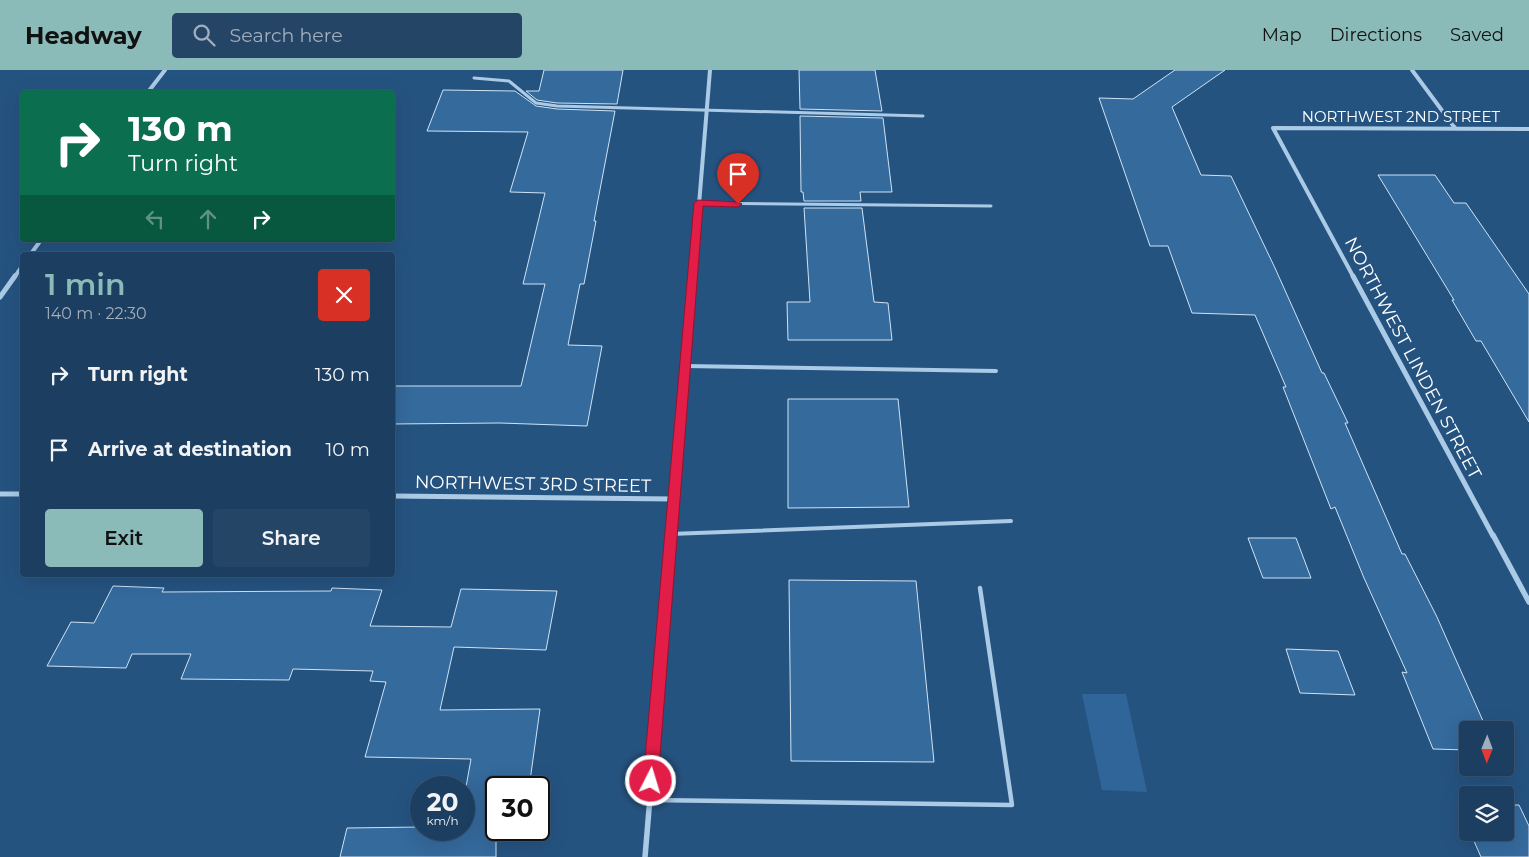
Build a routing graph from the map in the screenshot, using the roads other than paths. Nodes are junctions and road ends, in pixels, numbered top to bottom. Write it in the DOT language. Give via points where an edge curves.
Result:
graph roads {
  1 [pos="165,70"];
  2 [pos="710,70"];
  3 [pos="1412,70"];
  4 [pos="474,78"];
  5 [pos="150,90"];
  6 [pos="706,111"];
  7 [pos="923,116"];
  8 [pos="1273,128"];
  9 [pos="1455,128"];
  10 [pos="1529,129"];
  11 [pos="698,203"];
  12 [pos="991,206"];
  13 [pos="20,269"];
  14 [pos="0,297"];
  15 [pos="685,366"];
  16 [pos="996,370"];
  17 [pos="0,494"];
  18 [pos="20,494"];
  19 [pos="395,496"];
  20 [pos="673,499"];
  21 [pos="1011,521"];
  22 [pos="670,534"];
  23 [pos="980,588"];
  24 [pos="1529,602"];
  25 [pos="649,800"];
  26 [pos="645,857"];
  1 -- 5 [label="street"];
  2 -- 6 [label="street"];
  3 -- 9 [label="street"];
  4 -- 6 [label="lane" via="509,80 536,103 557,106"];
  6 -- 7 [label="lane"];
  6 -- 11 [label="street"];
  8 -- 9 [label="street, NORTHWEST 2ND STREET"];
  8 -- 24 [label="street, NORTHWEST LINDEN STREET"];
  9 -- 10 [label="street, NORTHWEST 2ND STREET"];
  11 -- 12 [label="lane"];
  11 -- 15 [label="street"];
  13 -- 14 [label="street"];
  15 -- 16 [label="lane"];
  15 -- 20 [label="street"];
  17 -- 18 [label="street"];
  19 -- 20 [label="street, NORTHWEST 3RD STREET"];
  20 -- 22 [label="street"];
  21 -- 22 [label="lane"];
  22 -- 25 [label="street"];
  23 -- 25 [label="lane" via="1012,804"];
  25 -- 26 [label="street"];
}
